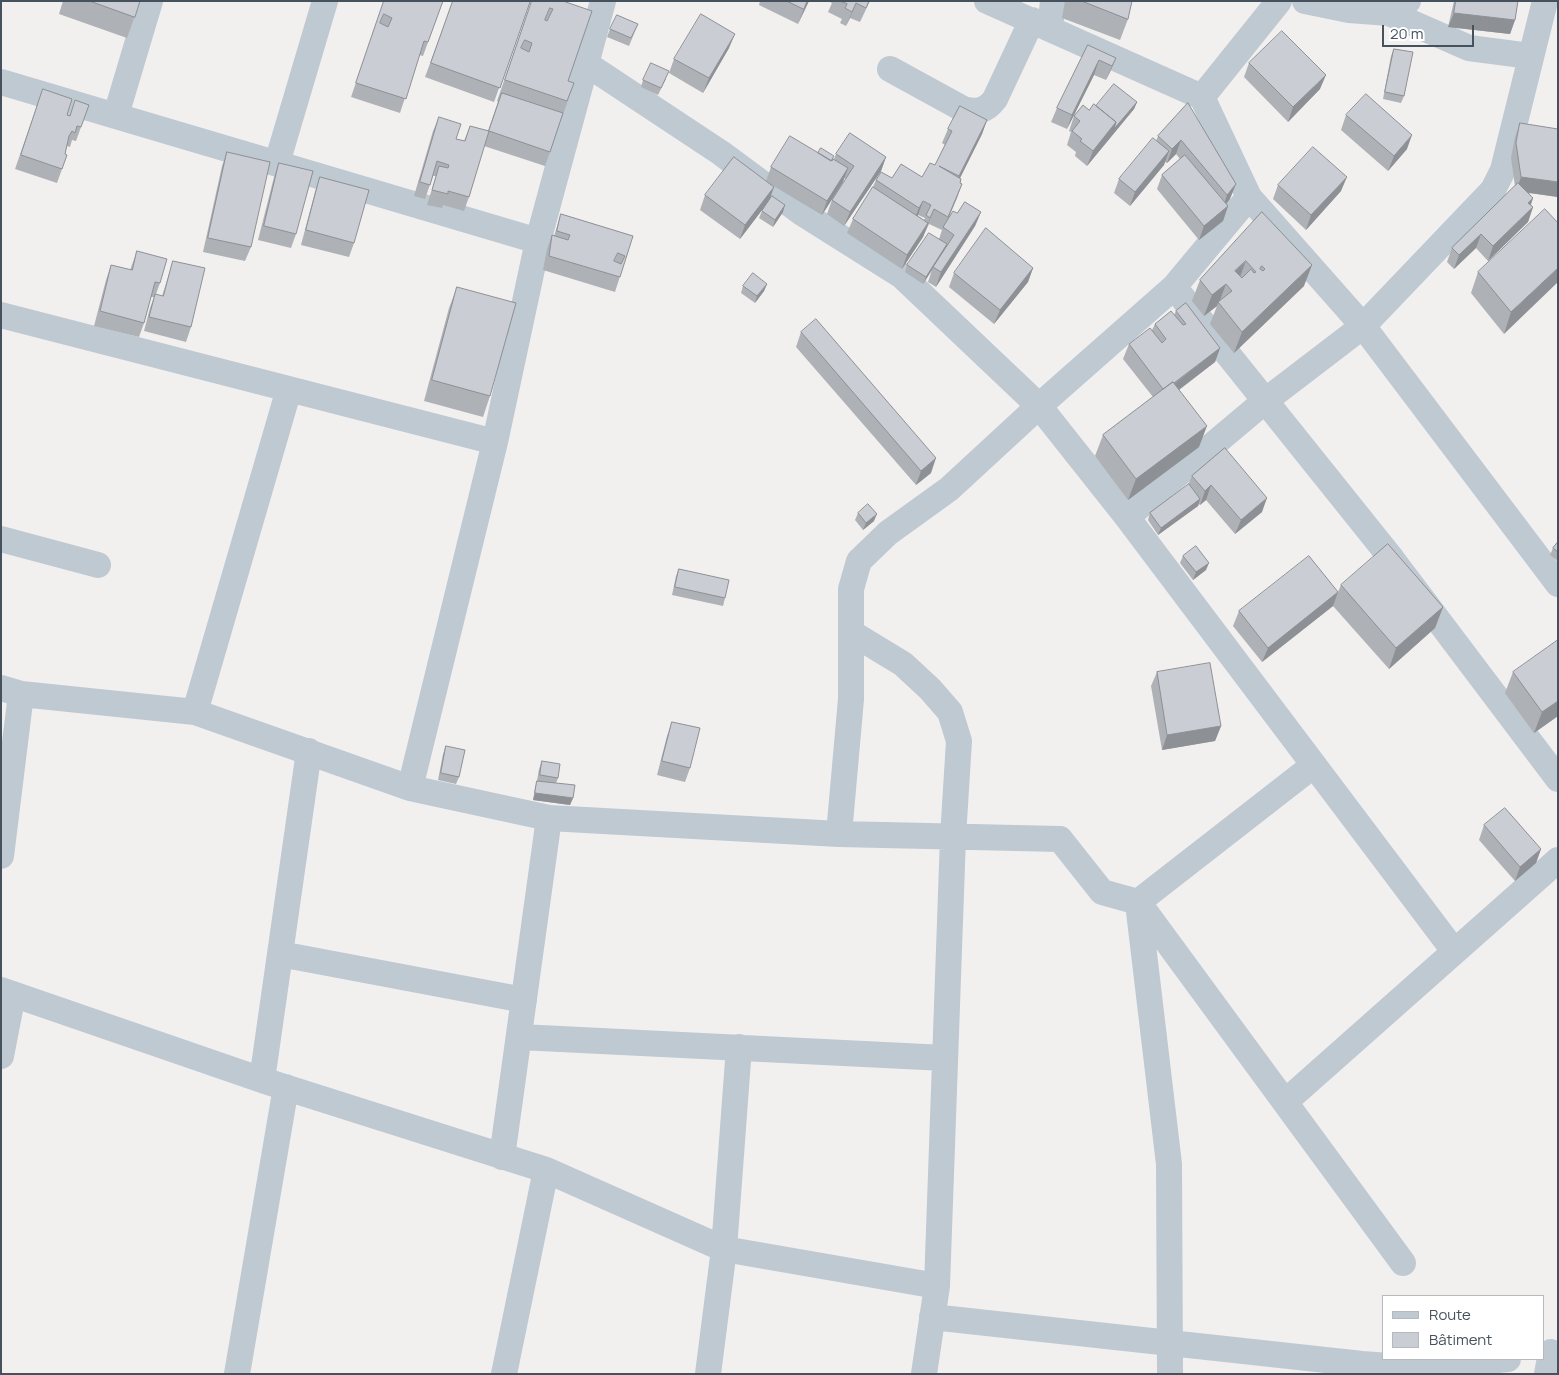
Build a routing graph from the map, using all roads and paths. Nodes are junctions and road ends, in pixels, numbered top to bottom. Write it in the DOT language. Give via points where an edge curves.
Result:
graph roads {
  1 [pos="150,1"];
  2 [pos="325,1"];
  3 [pos="987,1"];
  4 [pos="1053,1"];
  5 [pos="1279,1"];
  6 [pos="1305,1"];
  7 [pos="1545,1"];
  8 [pos="1399,7"];
  9 [pos="593,13"];
  10 [pos="1041,25"];
  11 [pos="1530,56"];
  12 [pos="585,63"];
  13 [pos="890,69"];
  14 [pos="1,82"];
  15 [pos="1202,97"];
  16 [pos="116,116"];
  17 [pos="277,163"];
  18 [pos="1249,197"];
  19 [pos="538,241"];
  20 [pos="1174,287"];
  21 [pos="1,315"];
  22 [pos="1363,326"];
  23 [pos="289,389"];
  24 [pos="1265,401"];
  25 [pos="1039,406"];
  26 [pos="495,442"];
  27 [pos="1127,517"];
  28 [pos="1,539"];
  29 [pos="98,565"];
  30 [pos="1558,584"];
  31 [pos="852,633"];
  32 [pos="11,691"];
  33 [pos="195,712"];
  34 [pos="309,751"];
  35 [pos="1314,765"];
  36 [pos="1558,779"];
  37 [pos="410,788"];
  38 [pos="548,818"];
  39 [pos="839,834"];
  40 [pos="953,837"];
  41 [pos="1,856"];
  42 [pos="1554,871"];
  43 [pos="1138,902"];
  44 [pos="1454,951"];
  45 [pos="280,954"];
  46 [pos="7,992"];
  47 [pos="524,1000"];
  48 [pos="520,1037"];
  49 [pos="739,1047"];
  50 [pos="1,1056"];
  51 [pos="945,1058"];
  52 [pos="262,1080"];
  53 [pos="286,1087"];
  54 [pos="1285,1102"];
  55 [pos="502,1157"];
  56 [pos="546,1170"];
  57 [pos="724,1249"];
  58 [pos="1403,1263"];
  59 [pos="937,1286"];
  60 [pos="932,1317"];
  61 [pos="1170,1342"];
  62 [pos="1498,1360"];
  63 [pos="238,1374"];
  64 [pos="504,1374"];
  65 [pos="708,1374"];
  66 [pos="924,1374"];
  67 [pos="1170,1374"];
  1 -- 16 [label="street"];
  2 -- 17 [label="street"];
  3 -- 10 [label="street"];
  4 -- 10 [label="street"];
  5 -- 15 [label="street"];
  6 -- 8 [label="street" via="1350,10"];
  7 -- 11 [label="street"];
  8 -- 11 [label="street" via="1469,48"];
  9 -- 12 [label="street"];
  10 -- 13 [label="street" via="996,99 981,111 963,109"];
  10 -- 15 [label="street"];
  11 -- 22 [label="street" via="1499,182"];
  12 -- 19 [label="street"];
  12 -- 25 [label="street" via="721,153 802,213 902,276"];
  14 -- 16 [label="street"];
  15 -- 18 [label="street"];
  16 -- 17 [label="street"];
  17 -- 19 [label="street"];
  18 -- 20 [label="street"];
  18 -- 22 [label="street"];
  19 -- 26 [label="street"];
  20 -- 24 [label="street"];
  20 -- 25 [label="street"];
  21 -- 23 [label="street"];
  22 -- 24 [label="street"];
  22 -- 30 [label="street"];
  23 -- 26 [label="street"];
  23 -- 33 [label="street"];
  24 -- 27 [label="street"];
  24 -- 36 [label="street" via="1392,559"];
  25 -- 27 [label="street"];
  25 -- 31 [label="street" via="949,489 888,533 859,561 851,589"];
  26 -- 37 [label="street"];
  27 -- 35 [label="street"];
  28 -- 29 [label="street"];
  31 -- 39 [label="street" via="852,700"];
  31 -- 40 [label="street" via="903,664 950,712 959,741"];
  32 -- 33 [label="street"];
  32 -- 41 [label="street"];
  33 -- 34 [label="street"];
  34 -- 37 [label="street"];
  34 -- 45 [label="street"];
  35 -- 43 [label="street"];
  35 -- 44 [label="street"];
  37 -- 38 [label="street"];
  38 -- 39 [label="street"];
  38 -- 47 [label="street"];
  39 -- 40 [label="street"];
  40 -- 43 [label="street" via="1060,839 1102,892"];
  40 -- 51 [label="street"];
  42 -- 44 [label="street"];
  43 -- 54 [label="street"];
  43 -- 61 [label="street" via="1169,1164"];
  44 -- 54 [label="street"];
  45 -- 47 [label="street"];
  45 -- 52 [label="street"];
  46 -- 50 [label="street"];
  46 -- 52 [label="street"];
  47 -- 48 [label="street"];
  48 -- 49 [label="street"];
  48 -- 55 [label="street"];
  49 -- 51 [label="street"];
  49 -- 57 [label="street"];
  51 -- 59 [label="street"];
  52 -- 53 [label="street"];
  53 -- 55 [label="street"];
  53 -- 63 [label="street"];
  54 -- 58 [label="street"];
  55 -- 56 [label="street"];
  56 -- 57 [label="street"];
  56 -- 64 [label="street"];
  57 -- 59 [label="street"];
  57 -- 65 [label="street"];
  59 -- 60 [label="street"];
  60 -- 61 [label="street"];
  60 -- 66 [label="street"];
  61 -- 62 [label="street" via="1416,1368"];
  61 -- 67 [label="street"];
}
